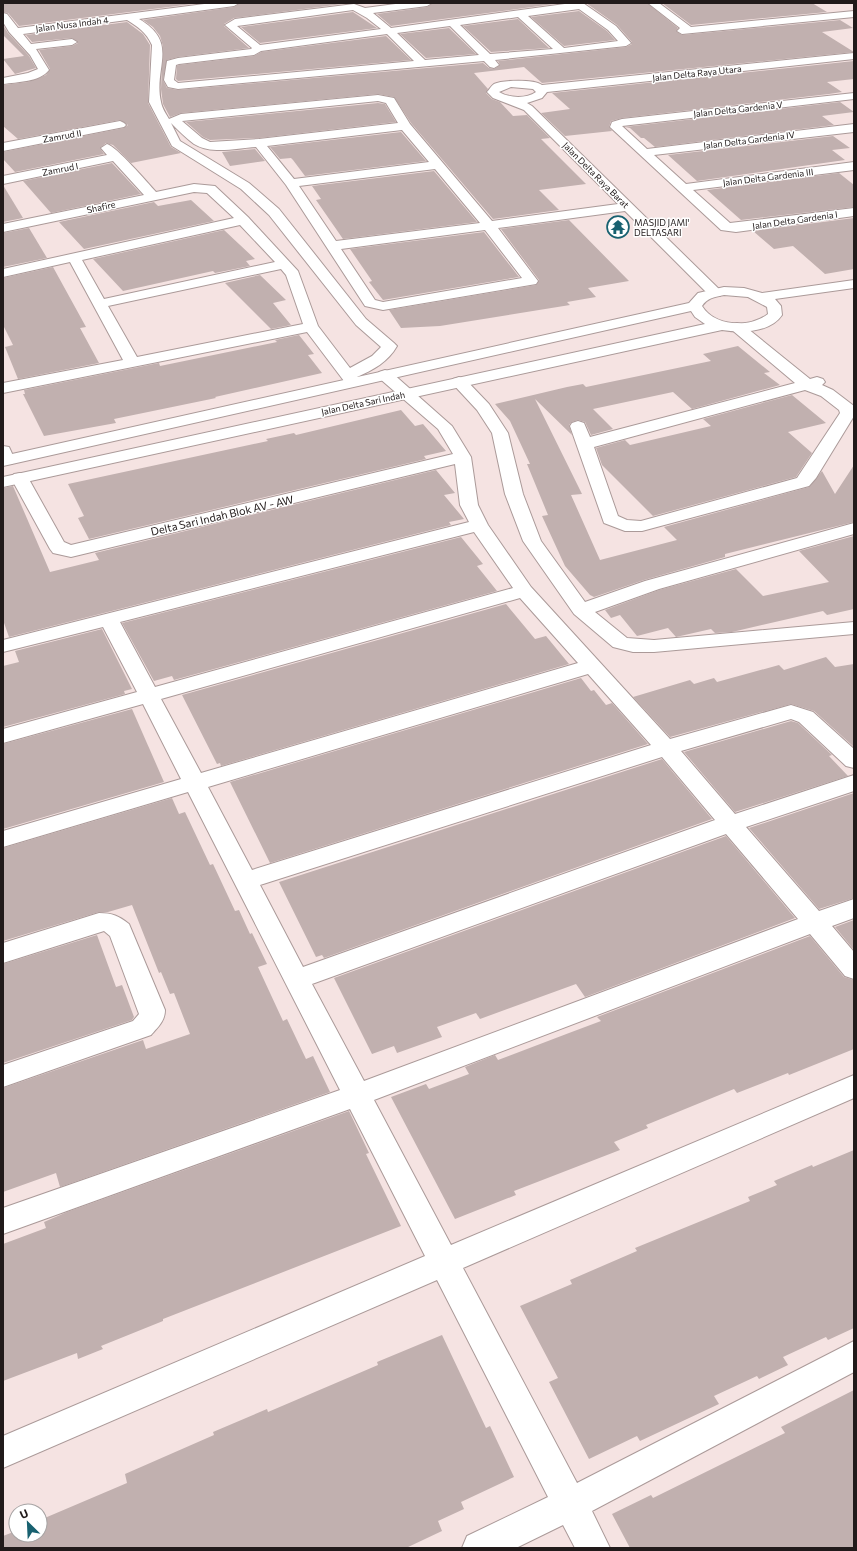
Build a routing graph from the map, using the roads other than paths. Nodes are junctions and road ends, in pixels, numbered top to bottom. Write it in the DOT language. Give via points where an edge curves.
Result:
graph roads {
  1 [pos="234,3"];
  2 [pos="427,3"];
  3 [pos="653,3"];
  4 [pos="579,4"];
  5 [pos="245,6"];
  6 [pos="108,7"];
  7 [pos="488,8"];
  8 [pos="363,11"];
  9 [pos="520,14"];
  10 [pos="854,14"];
  11 [pos="3,16"];
  12 [pos="501,16"];
  13 [pos="125,18"];
  14 [pos="453,23"];
  15 [pos="386,29"];
  16 [pos="18,39"];
  17 [pos="325,39"];
  18 [pos="72,42"];
  19 [pos="562,51"];
  20 [pos="258,53"];
  21 [pos="854,56"];
  22 [pos="486,58"];
  23 [pos="471,59"];
  24 [pos="422,63"];
  25 [pos="481,68"];
  26 [pos="347,70"];
  27 [pos="274,77"];
  28 [pos="3,81"];
  29 [pos="520,84"];
  30 [pos="540,89"];
  31 [pos="854,96"];
  32 [pos="529,104"];
  33 [pos="120,125"];
  34 [pos="405,126"];
  35 [pos="854,128"];
  36 [pos="91,131"];
  37 [pos="258,143"];
  38 [pos="3,147"];
  39 [pos="644,152"];
  40 [pos="117,157"];
  41 [pos="439,165"];
  42 [pos="854,166"];
  43 [pos="3,180"];
  44 [pos="291,183"];
  45 [pos="683,188"];
  46 [pos="154,196"];
  47 [pos="625,204"];
  48 [pos="854,212"];
  49 [pos="243,220"];
  50 [pos="486,223"];
  51 [pos="3,228"];
  52 [pos="330,243"];
  53 [pos="74,258"];
  54 [pos="282,264"];
  55 [pos="3,274"];
  56 [pos="854,284"];
  57 [pos="715,293"];
  58 [pos="762,298"];
  59 [pos="99,304"];
  60 [pos="695,306"];
  61 [pos="791,308"];
  62 [pos="776,311"];
  63 [pos="730,326"];
  64 [pos="755,326"];
  65 [pos="311,327"];
  66 [pos="132,362"];
  67 [pos="385,375"];
  68 [pos="351,379"];
  69 [pos="459,382"];
  70 [pos="814,382"];
  71 [pos="3,388"];
  72 [pos="405,394"];
  73 [pos="848,403"];
  74 [pos="225,411"];
  75 [pos="239,430"];
  76 [pos="4,457"];
  77 [pos="463,457"];
  78 [pos="11,480"];
  79 [pos="479,525"];
  80 [pos="854,528"];
  81 [pos="524,590"];
  82 [pos="581,610"];
  83 [pos="109,619"];
  84 [pos="854,628"];
  85 [pos="3,646"];
  86 [pos="592,666"];
  87 [pos="149,695"];
  88 [pos="3,736"];
  89 [pos="666,748"];
  90 [pos="854,761"];
  91 [pos="194,783"];
  92 [pos="854,783"];
  93 [pos="729,824"];
  94 [pos="3,839"];
  95 [pos="246,881"];
  96 [pos="854,908"];
  97 [pos="813,923"];
  98 [pos="3,953"];
  99 [pos="854,969"];
  100 [pos="297,979"];
  101 [pos="3,1076"];
  102 [pos="854,1086"];
  103 [pos="357,1095"];
  104 [pos="3,1221"];
  105 [pos="444,1262"];
  106 [pos="854,1356"];
  107 [pos="3,1452"];
  108 [pos="570,1504"];
  109 [pos="479,1548"];
  110 [pos="593,1548"];
  1 -- 13 [label="street"];
  2 -- 8 [label="street"];
  3 -- 10 [label="street" via="685,31"];
  4 -- 9 [label="street"];
  4 -- 19 [label="street" via="612,28 626,43"];
  5 -- 13 [label="street"];
  6 -- 13 [label="street"];
  7 -- 12 [label="street"];
  8 -- 15 [label="street"];
  8 -- 20 [label="street" via="357,7 348,7 239,21 230,25"];
  9 -- 12 [label="street"];
  9 -- 19 [label="street"];
  11 -- 16 [label="street"];
  12 -- 14 [label="street"];
  13 -- 16 [label="street, Jalan Nusa Indah 4"];
  13 -- 68 [label="street" via="154,36 158,47 155,103 176,143 245,186 274,212 361,322 389,346 387,351"];
  14 -- 15 [label="street"];
  14 -- 22 [label="street"];
  15 -- 17 [label="street"];
  15 -- 20 [label="street"];
  15 -- 24 [label="street"];
  16 -- 18 [label="street"];
  16 -- 28 [label="street" via="44,70"];
  17 -- 20 [label="street"];
  17 -- 26 [label="street"];
  19 -- 22 [label="street"];
  20 -- 27 [label="street"];
  20 -- 27 [label="street" via="174,62 171,63 169,80 172,85 178,86"];
  21 -- 30 [label="street, Jalan Delta Raya Utara"];
  22 -- 23 [label="street"];
  22 -- 29 [label="street" via="507,78"];
  23 -- 24 [label="street"];
  23 -- 25 [label="street"];
  24 -- 26 [label="street"];
  26 -- 27 [label="street"];
  29 -- 30 [label="street"];
  29 -- 32 [label="street, Jalan Delta Raya Barat" via="495,83 495,95"];
  30 -- 32 [label="street" via="540,95"];
  31 -- 39 [label="street, Jalan Delta Gardenia V" via="616,124 616,128"];
  32 -- 47 [label="street, Jalan Delta Raya Barat"];
  33 -- 36 [label="street, Zamrud II"];
  34 -- 37 [label="street"];
  34 -- 37 [label="street" via="390,100 383,98 181,117 174,120 194,138 208,146"];
  34 -- 41 [label="street"];
  35 -- 39 [label="street, Jalan Delta Gardenia IV"];
  36 -- 38 [label="street, Zamrud II"];
  36 -- 40 [label="street"];
  37 -- 44 [label="street"];
  39 -- 45 [label="street"];
  40 -- 43 [label="street, Zamrud I"];
  40 -- 46 [label="street"];
  41 -- 44 [label="street"];
  41 -- 50 [label="street"];
  42 -- 45 [label="street, Jalan Delta Gardenia III"];
  44 -- 52 [label="street"];
  45 -- 48 [label="street, Jalan Delta Gardenia I" via="726,227 736,228"];
  46 -- 49 [label="street, Shafire" via="200,187 211,189"];
  46 -- 51 [label="street, Shafire"];
  47 -- 50 [label="street"];
  47 -- 57 [label="street, Jalan Delta Raya Barat"];
  49 -- 53 [label="street"];
  49 -- 54 [label="street"];
  50 -- 52 [label="street"];
  50 -- 52 [label="street" via="532,281 377,306 370,303"];
  53 -- 55 [label="street"];
  53 -- 59 [label="street"];
  54 -- 59 [label="street"];
  54 -- 65 [label="street" via="295,279"];
  56 -- 58 [label="street"];
  57 -- 58 [label="street" via="734,291"];
  57 -- 60 [label="street" via="700,298"];
  58 -- 62 [label="street" via="774,306"];
  59 -- 66 [label="street"];
  60 -- 63 [label="street" via="701,316"];
  60 -- 67 [label="street, Jalan Delta Sari Indah"];
  61 -- 62 [label="street"];
  62 -- 64 [label="street" via="771,320"];
  63 -- 64 [label="street, Jalan Delta Sari Indah"];
  63 -- 69 [label="street, Jalan Delta Sari Indah"];
  63 -- 70 [label="street"];
  64 -- 70 [label="street"];
  65 -- 66 [label="street"];
  65 -- 68 [label="street"];
  66 -- 71 [label="street"];
  67 -- 68 [label="street, Jalan Delta Sari Indah"];
  67 -- 72 [label="street"];
  68 -- 74 [label="street, Jalan Delta Sari Indah"];
  69 -- 72 [label="street, Jalan Delta Sari Indah"];
  69 -- 82 [label="street" via="484,407 500,433 514,494 532,541"];
  70 -- 73 [label="street"];
  70 -- 73 [label="street" via="582,436 610,519 629,527 642,526 803,482 848,413"];
  72 -- 75 [label="street, Jalan Delta Sari Indah"];
  72 -- 77 [label="street" via="444,426"];
  74 -- 75 [label="street"];
  74 -- 76 [label="street, Jalan Delta Sari Indah"];
  75 -- 78 [label="street, Jalan Delta Sari Indah"];
  77 -- 78 [label="street, Delta Sari Indah Blok AV - AW" via="71,551 60,549 56,545"];
  77 -- 79 [label="street" via="469,505"];
  79 -- 81 [label="street"];
  79 -- 83 [label="street"];
  80 -- 82 [label="street" via="652,585"];
  81 -- 86 [label="street"];
  81 -- 87 [label="street"];
  82 -- 84 [label="street" via="620,643 633,646 672,645"];
  83 -- 85 [label="street"];
  83 -- 87 [label="street"];
  86 -- 89 [label="street"];
  86 -- 91 [label="street"];
  87 -- 88 [label="street"];
  87 -- 91 [label="street"];
  89 -- 90 [label="street" via="790,712 806,717"];
  89 -- 93 [label="street"];
  89 -- 95 [label="street"];
  91 -- 94 [label="street"];
  91 -- 95 [label="street"];
  92 -- 93 [label="street"];
  93 -- 97 [label="street"];
  93 -- 100 [label="street"];
  95 -- 100 [label="street"];
  96 -- 97 [label="street"];
  97 -- 99 [label="street"];
  97 -- 103 [label="street"];
  98 -- 101 [label="street" via="99,922 109,922 120,931 152,1010 152,1017 142,1028"];
  100 -- 103 [label="street"];
  102 -- 105 [label="street"];
  103 -- 104 [label="street"];
  103 -- 105 [label="street"];
  105 -- 107 [label="street"];
  105 -- 108 [label="street"];
  106 -- 108 [label="street"];
  108 -- 109 [label="street"];
  108 -- 110 [label="street"];
}
